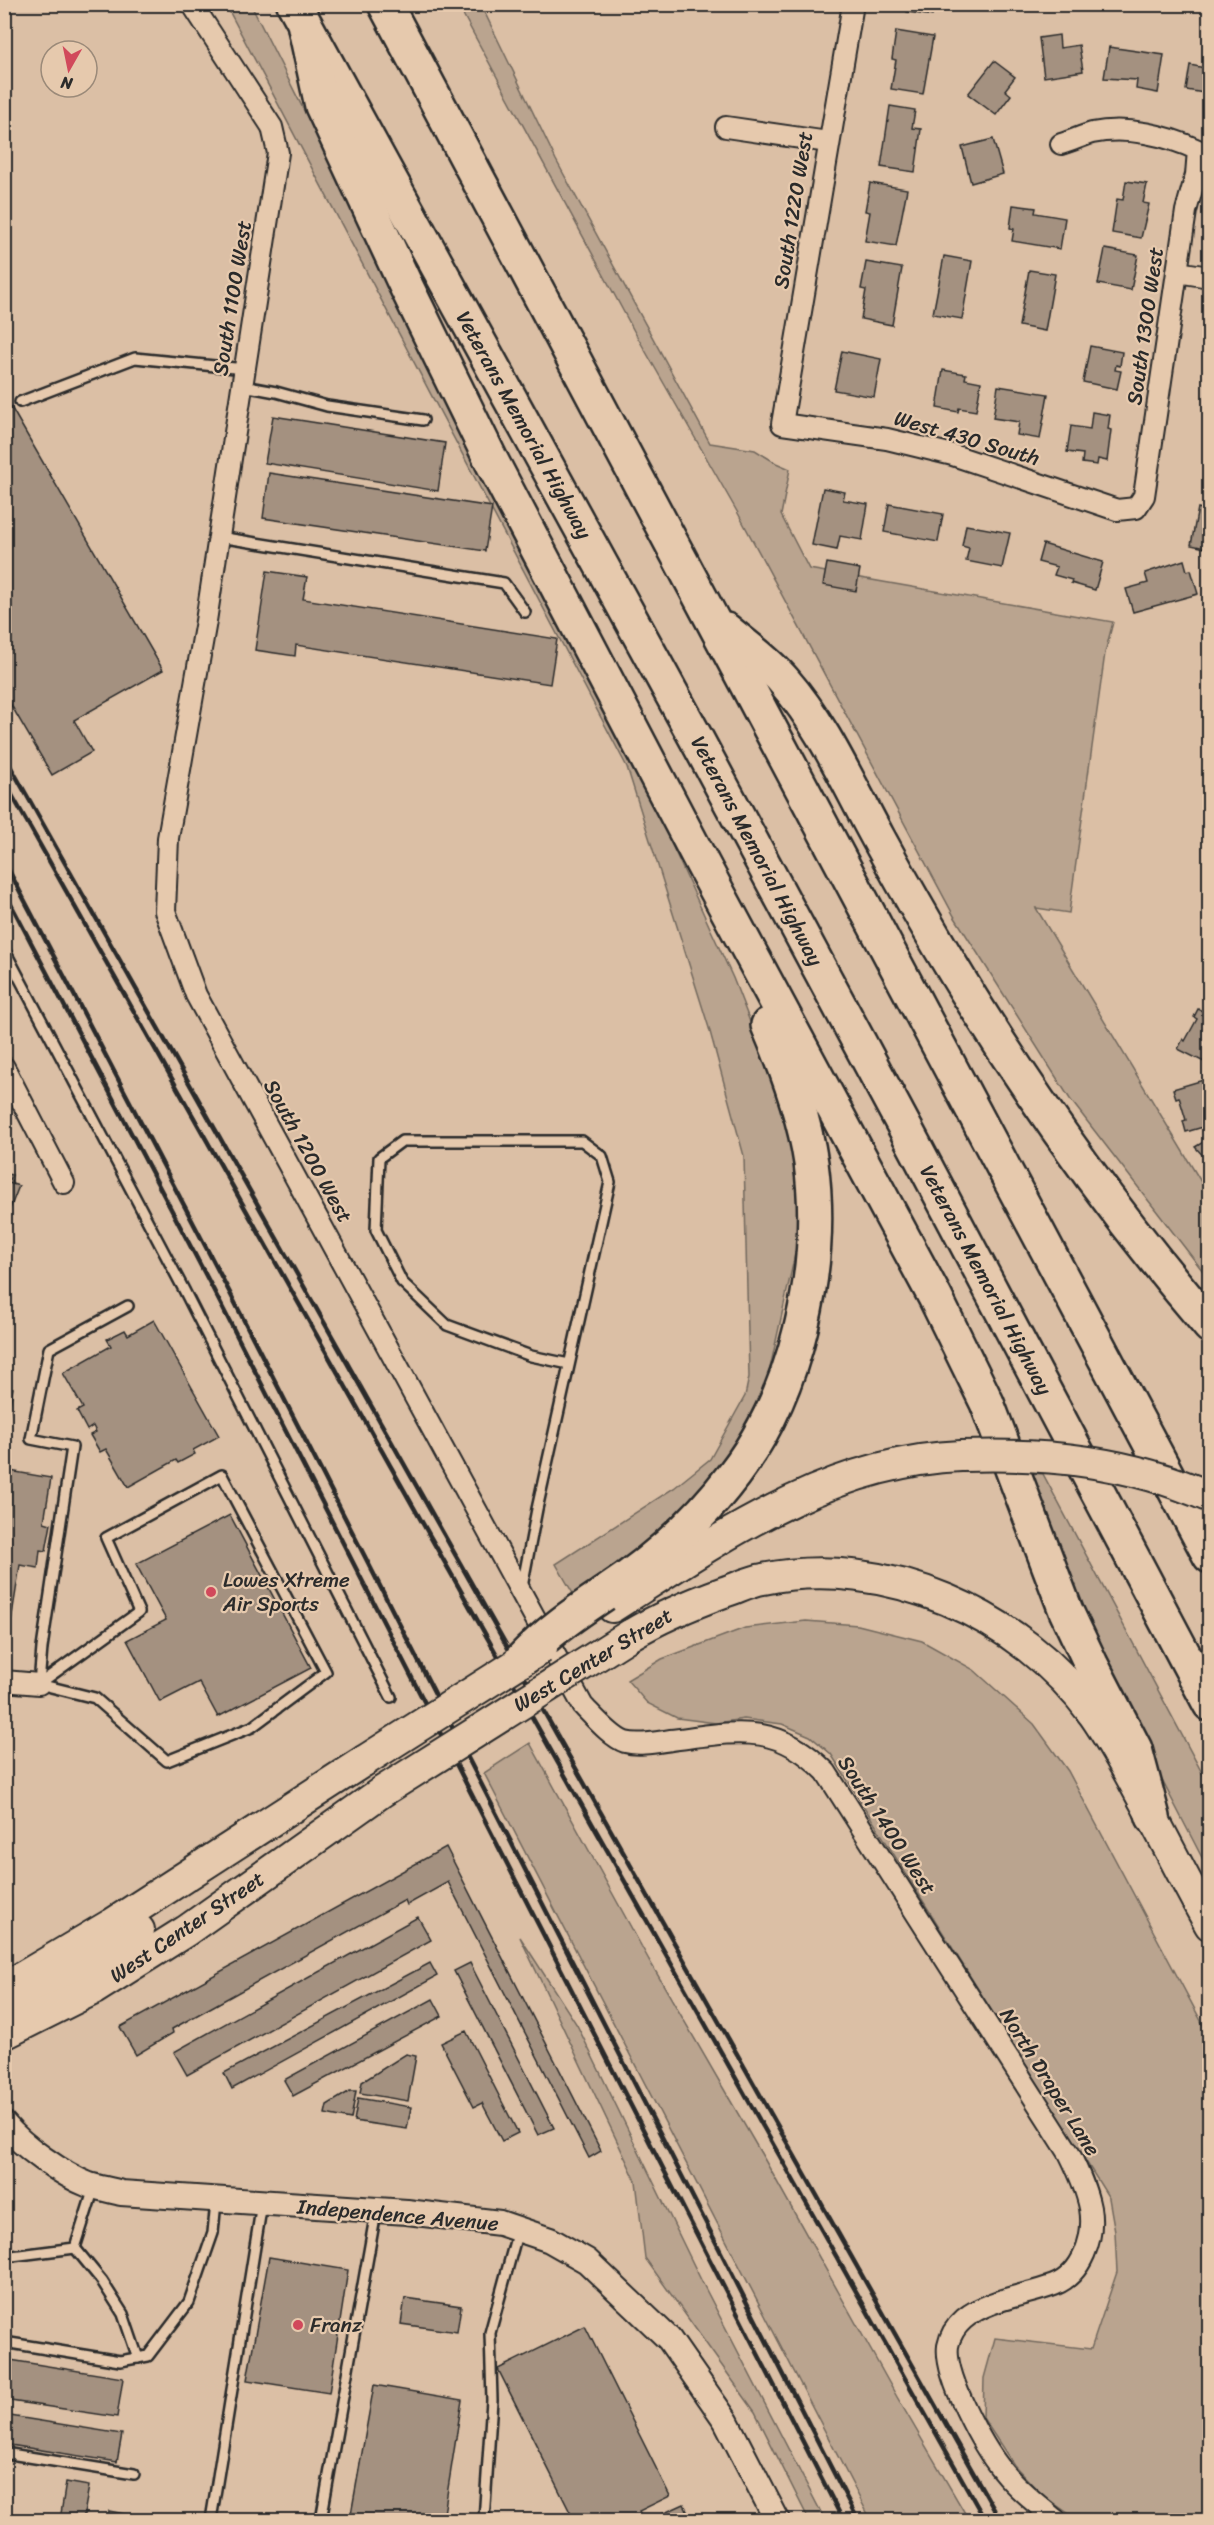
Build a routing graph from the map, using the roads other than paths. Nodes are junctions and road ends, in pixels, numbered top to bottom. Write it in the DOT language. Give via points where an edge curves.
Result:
graph roads {
  1 [pos="192,4"];
  2 [pos="386,4"];
  3 [pos="853,4"];
  4 [pos="299,16"];
  5 [pos="726,127"];
  6 [pos="828,142"];
  7 [pos="1061,144"];
  8 [pos="1177,272"];
  9 [pos="1209,277"];
  10 [pos="244,377"];
  11 [pos="20,402"];
  12 [pos="423,420"];
  13 [pos="782,424"];
  14 [pos="1136,508"];
  15 [pos="219,537"];
  16 [pos="525,612"];
  17 [pos="713,620"];
  18 [pos="206,621"];
  19 [pos="703,865"];
  20 [pos="4,949"];
  21 [pos="4,1067"];
  22 [pos="64,1183"];
  23 [pos="129,1306"];
  24 [pos="1209,1326"];
  25 [pos="569,1364"];
  26 [pos="1209,1497"];
  27 [pos="1209,1556"];
  28 [pos="521,1590"];
  29 [pos="608,1601"];
  30 [pos="520,1660"];
  31 [pos="562,1666"];
  32 [pos="4,1681"];
  33 [pos="39,1684"];
  34 [pos="391,1697"];
  35 [pos="1209,1704"];
  36 [pos="336,1778"];
  37 [pos="1153,1817"];
  38 [pos="923,1925"];
  39 [pos="1209,1925"];
  40 [pos="4,1988"];
  41 [pos="4,2014"];
  42 [pos="4,2034"];
  43 [pos="4,2124"];
  44 [pos="94,2186"];
  45 [pos="216,2199"];
  46 [pos="262,2202"];
  47 [pos="376,2210"];
  48 [pos="518,2229"];
  49 [pos="75,2248"];
  50 [pos="4,2257"];
  51 [pos="4,2342"];
  52 [pos="138,2358"];
  53 [pos="4,2453"];
  54 [pos="134,2474"];
  55 [pos="211,2520"];
  56 [pos="321,2520"];
  57 [pos="484,2520"];
  58 [pos="777,2520"];
  59 [pos="1056,2520"];
  1 -- 10 [label="street, South 1100 West" via="272,127 278,153"];
  2 -- 17 [label="highway"];
  3 -- 6 [label="street, South 1220 West"];
  4 -- 19 [label="highway" via="322,106 405,284 492,462"];
  4 -- 35 [label="highway, Veterans Memorial Highway" via="703,750"];
  5 -- 6 [label="street"];
  6 -- 13 [label="street, South 1220 West"];
  7 -- 8 [label="street, South 1300 West" via="1093,133 1119,131 1164,137 1198,150"];
  8 -- 9 [label="street"];
  8 -- 14 [label="street, South 1300 West" via="1144,496"];
  10 -- 11 [label="lane" via="135,358"];
  10 -- 12 [label="lane" via="276,392 327,406"];
  10 -- 15 [label="street, South 1100 West"];
  13 -- 14 [label="street, West 430 South" via="887,439 953,455 1117,510"];
  15 -- 16 [label="lane" via="504,583"];
  15 -- 18 [label="street, South 1100 West"];
  17 -- 24 [label="highway" via="782,678 797,696 827,742 972,1000 1077,1156"];
  17 -- 27 [label="highway"];
  18 -- 28 [label="street, South 1200 West" via="168,838 165,911 196,996"];
  19 -- 29 [label="highway" via="716,912 777,1045 803,1123 814,1204 808,1289 792,1361 778,1396 735,1473 687,1528"];
  19 -- 37 [label="highway" via="987,1403 1066,1611 1135,1749"];
  20 -- 34 [label="lane" via="184,1290"];
  21 -- 22 [label="street"];
  23 -- 33 [label="lane" via="49,1349 31,1439 72,1447"];
  25 -- 25 [label="lane" via="610,1182 602,1156 582,1141 402,1141 379,1158 376,1230 402,1282 447,1325 531,1356"];
  25 -- 28 [label="lane"];
  26 -- 29 [label="main road, West Center Street, bridge" via="1139,1472 1089,1461 1017,1454 912,1461 851,1476 790,1500"];
  28 -- 31 [label="street, South 1200 West"];
  29 -- 30 [label="highway, bridge" via="566,1620"];
  30 -- 36 [label="main road, West Center Street, bridge"];
  31 -- 38 [label="street, South 1400 West" via="583,1706 624,1742 761,1733 786,1741 810,1756 826,1772"];
  32 -- 33 [label="street"];
  33 -- 33 [label="lane" via="94,1698 167,1761 252,1726 326,1672 222,1475 106,1538 139,1612"];
  36 -- 40 [label="main road, West Center Street" via="112,1924"];
  36 -- 41 [label="main road" via="231,1867 183,1902"];
  37 -- 39 [label="main road, West Center Street"];
  37 -- 42 [label="main road, West Center Street, bridge" via="1107,1735 1072,1689 1014,1638 966,1608 935,1594 864,1576 798,1574 761,1579 690,1604 630,1635 383,1791 186,1931 94,1989"];
  38 -- 59 [label="street, North Draper Lane" via="1069,2153 1083,2181 1090,2211 1089,2240 1071,2275 974,2313 952,2332 948,2348 960,2395 978,2432 1002,2470"];
  43 -- 44 [label="street, Independence Avenue" via="59,2168"];
  44 -- 45 [label="street, Independence Avenue" via="121,2193"];
  44 -- 49 [label="lane"];
  45 -- 46 [label="street, Independence Avenue"];
  45 -- 52 [label="lane" via="213,2233 189,2302 148,2356"];
  46 -- 47 [label="street, Independence Avenue"];
  46 -- 55 [label="lane"];
  47 -- 48 [label="street, Independence Avenue" via="500,2223"];
  47 -- 56 [label="lane"];
  48 -- 57 [label="lane" via="490,2333 492,2400"];
  48 -- 58 [label="street, Independence Avenue" via="550,2240 586,2261 669,2339 726,2421"];
  49 -- 50 [label="lane"];
  49 -- 52 [label="lane" via="123,2314"];
  51 -- 52 [label="lane" via="120,2361"];
  53 -- 54 [label="lane"];
}
